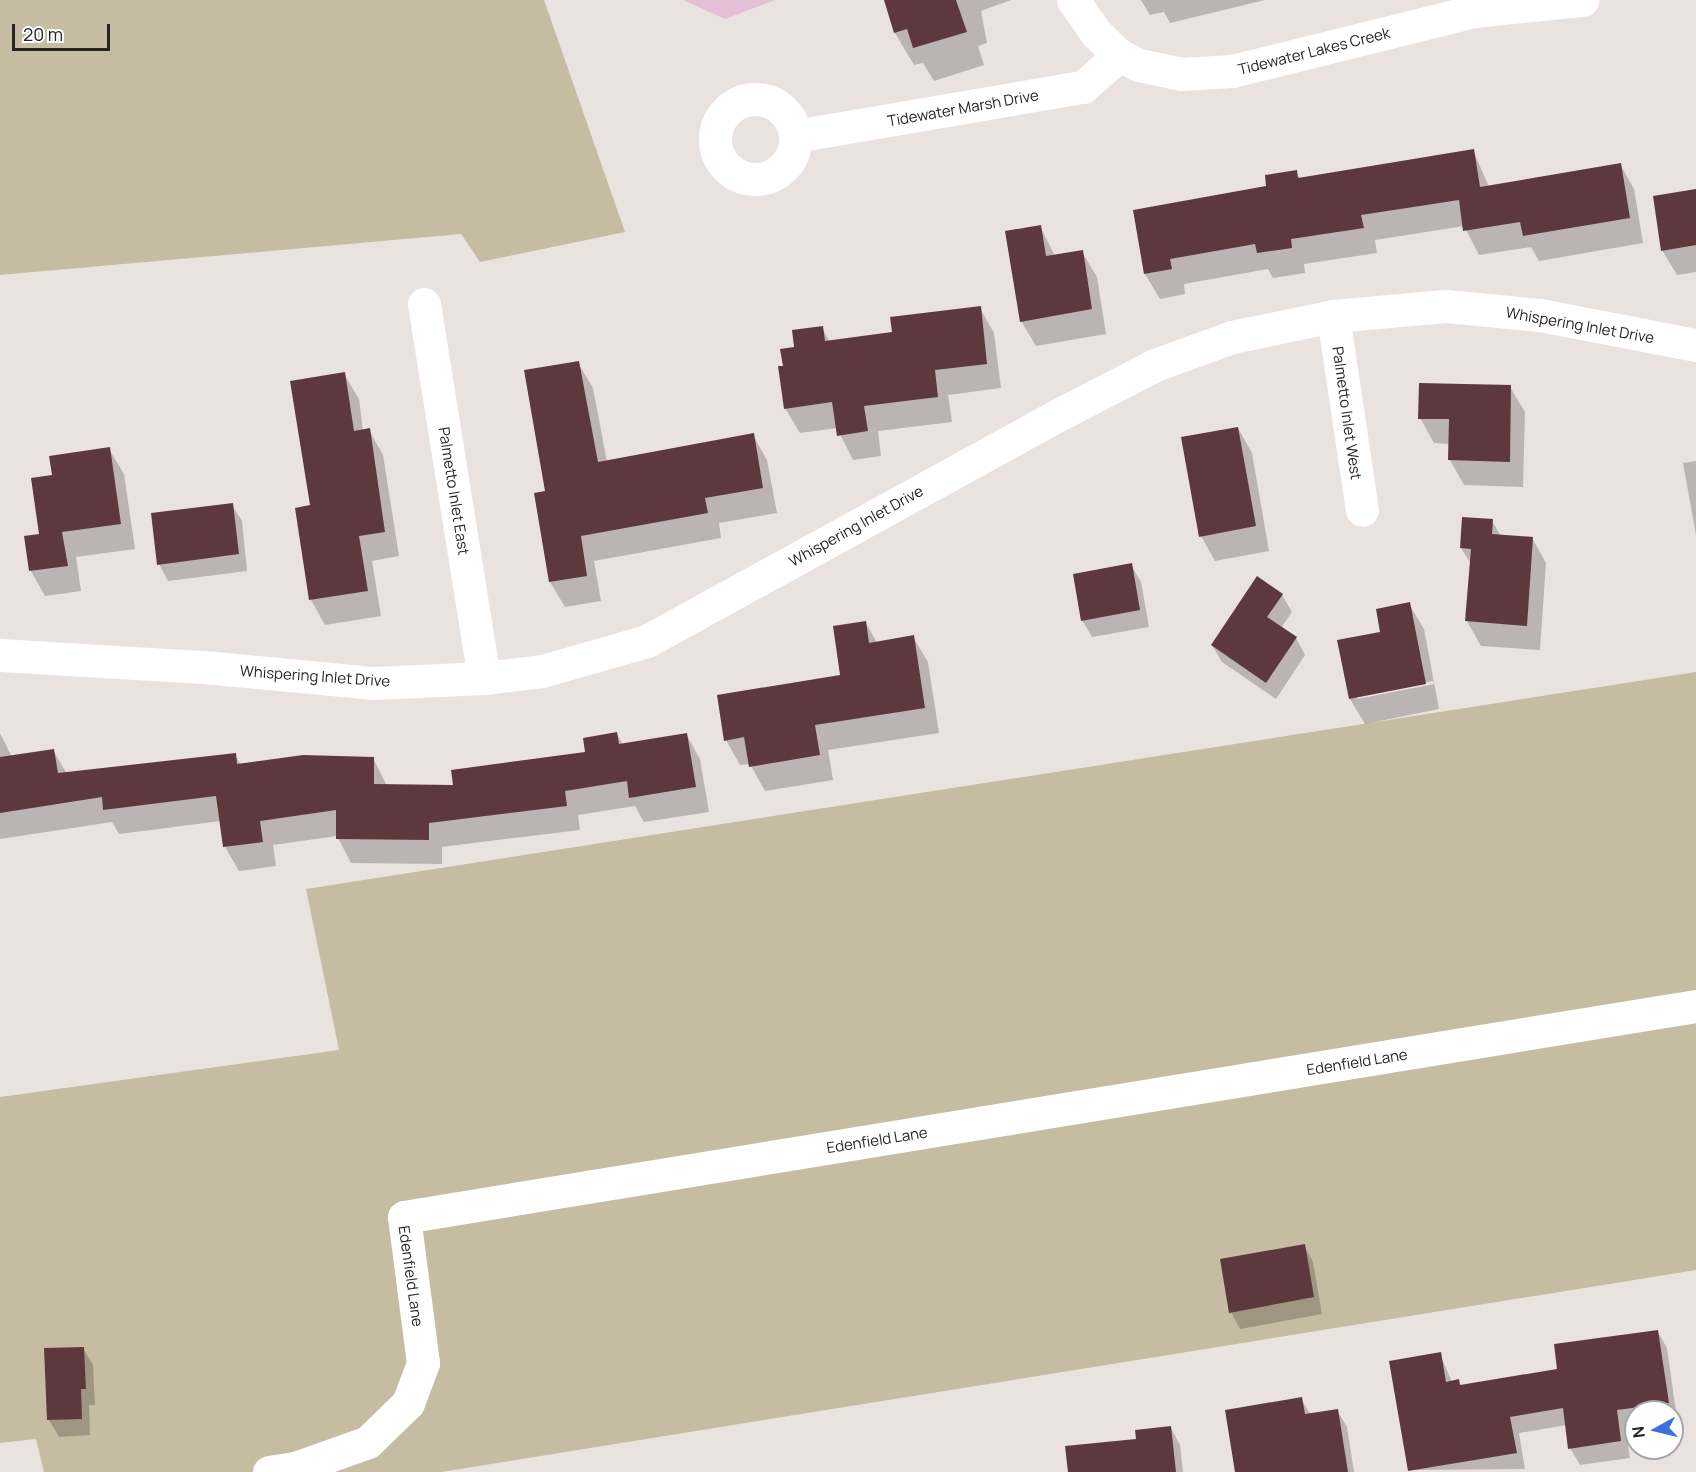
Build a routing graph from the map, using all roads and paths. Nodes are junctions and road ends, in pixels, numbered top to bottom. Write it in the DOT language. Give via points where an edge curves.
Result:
graph roads {
  1 [pos="1073,0"];
  2 [pos="1582,0"];
  3 [pos="1119,55"];
  4 [pos="795,136"];
  5 [pos="424,304"];
  6 [pos="1333,316"];
  7 [pos="1696,345"];
  8 [pos="1362,510"];
  9 [pos="0,655"];
  10 [pos="484,678"];
  11 [pos="1696,1006"];
  12 [pos="269,1472"];
  1 -- 3 [label="street, Tidewater Lakes Creek" via="1096,33"];
  2 -- 3 [label="street, Tidewater Lakes Creek" via="1475,11 1232,71 1182,74 1139,65"];
  3 -- 4 [label="street, Tidewater Marsh Drive" via="1083,87"];
  5 -- 10 [label="street, Palmetto Inlet East"];
  6 -- 7 [label="street, Whispering Inlet Drive" via="1446,306 1540,315"];
  6 -- 8 [label="street, Palmetto Inlet West"];
  6 -- 10 [label="street, Whispering Inlet Drive" via="1232,337 1155,365 647,641 542,671"];
  9 -- 10 [label="street, Whispering Inlet Drive" via="204,667 374,683"];
  11 -- 12 [label="street, Edenfield Lane" via="404,1217 423,1363 408,1403 368,1442 295,1468"];
}
